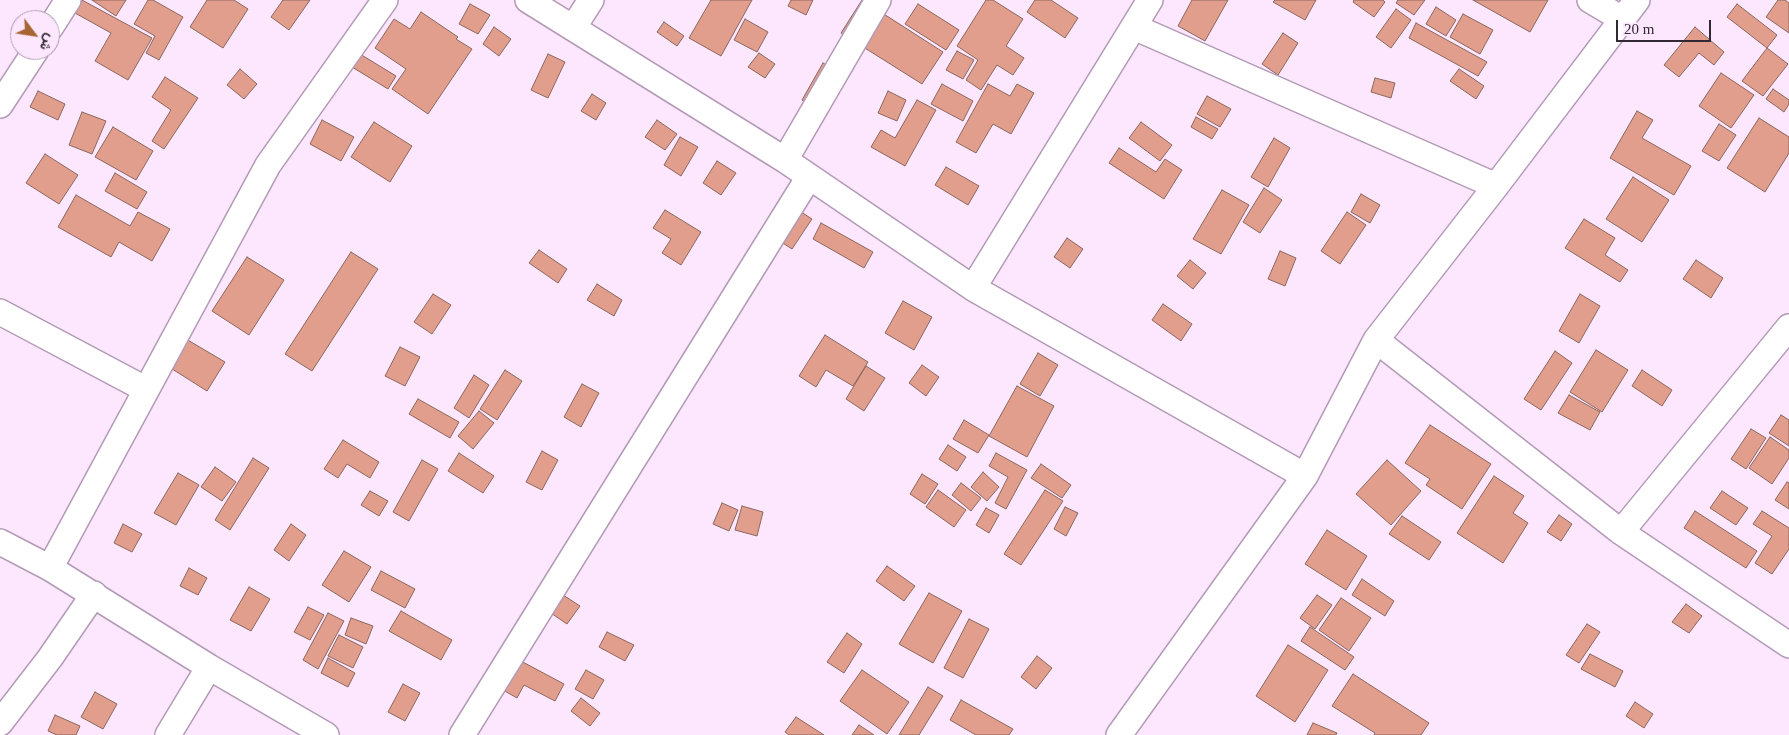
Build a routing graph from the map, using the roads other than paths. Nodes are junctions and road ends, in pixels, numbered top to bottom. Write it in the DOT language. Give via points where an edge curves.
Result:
graph roads {
  1 [pos="68,0"];
  2 [pos="385,0"];
  3 [pos="528,0"];
  4 [pos="591,0"];
  5 [pos="878,0"];
  6 [pos="1150,0"];
  7 [pos="1590,0"];
  8 [pos="1637,0"];
  9 [pos="60,12"];
  10 [pos="1622,19"];
  11 [pos="1134,27"];
  12 [pos="573,28"];
  13 [pos="29,60"];
  14 [pos="0,105"];
  15 [pos="785,160"];
  16 [pos="809,177"];
  17 [pos="1496,186"];
  18 [pos="973,288"];
  19 [pos="0,312"];
  20 [pos="1789,327"];
  21 [pos="1376,340"];
  22 [pos="145,389"];
  23 [pos="1305,476"];
  24 [pos="1621,532"];
  25 [pos="0,542"];
  26 [pos="50,568"];
  27 [pos="94,594"];
  28 [pos="1789,645"];
  29 [pos="209,667"];
  30 [pos="0,723"];
  31 [pos="168,735"];
  32 [pos="326,735"];
  33 [pos="462,735"];
  34 [pos="1119,735"];
  1 -- 9 [label="street"];
  2 -- 22 [label="street" via="268,165"];
  3 -- 12 [label="street"];
  4 -- 12 [label="street"];
  5 -- 15 [label="street"];
  6 -- 11 [label="street"];
  7 -- 10 [label="street"];
  8 -- 10 [label="street"];
  10 -- 17 [label="street"];
  11 -- 17 [label="street"];
  11 -- 18 [label="street"];
  12 -- 15 [label="street"];
  13 -- 14 [label="street"];
  15 -- 16 [label="street"];
  16 -- 18 [label="street"];
  16 -- 33 [label="street"];
  17 -- 21 [label="street"];
  18 -- 23 [label="street"];
  19 -- 22 [label="street"];
  20 -- 24 [label="street"];
  21 -- 23 [label="street"];
  21 -- 24 [label="street"];
  22 -- 26 [label="street"];
  23 -- 34 [label="street"];
  24 -- 28 [label="street"];
  25 -- 26 [label="street"];
  26 -- 27 [label="street"];
  27 -- 29 [label="street"];
  27 -- 30 [label="street"];
  29 -- 31 [label="street"];
  29 -- 32 [label="street"];
}
